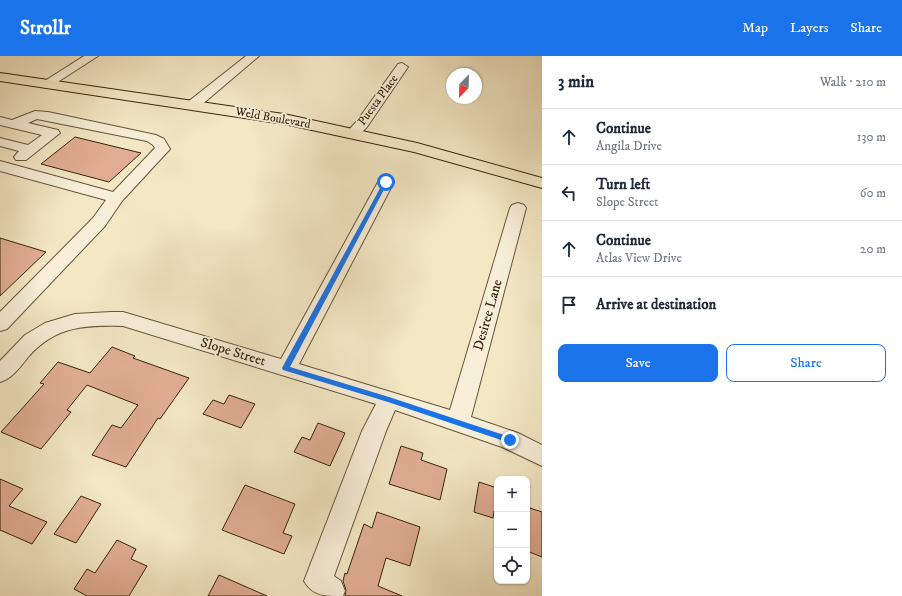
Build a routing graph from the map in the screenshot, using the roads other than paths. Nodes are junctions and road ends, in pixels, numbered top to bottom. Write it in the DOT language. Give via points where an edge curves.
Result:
graph roads {
  1 [pos="92,56"];
  2 [pos="253,56"];
  3 [pos="402,67"];
  4 [pos="0,77"];
  5 [pos="46,84"];
  6 [pos="194,104"];
  7 [pos="69,120"];
  8 [pos="0,121"];
  9 [pos="14,124"];
  10 [pos="353,133"];
  11 [pos="53,134"];
  12 [pos="0,142"];
  13 [pos="31,150"];
  14 [pos="3,167"];
  15 [pos="386,182"];
  16 [pos="542,183"];
  17 [pos="116,198"];
  18 [pos="518,208"];
  19 [pos="0,324"];
  20 [pos="286,368"];
  21 [pos="0,374"];
  22 [pos="389,399"];
  23 [pos="458,422"];
  24 [pos="542,456"];
  25 [pos="331,591"];
  1 -- 5 [label="street"];
  2 -- 6 [label="street"];
  3 -- 10 [label="street, Puesta Place"];
  4 -- 5 [label="main road, Weld Boulevard"];
  5 -- 6 [label="main road, Weld Boulevard"];
  6 -- 10 [label="main road, Weld Boulevard" via="284,118"];
  7 -- 9 [label="street" via="35,115"];
  7 -- 11 [label="street"];
  7 -- 17 [label="street" via="159,142 163,149"];
  8 -- 9 [label="street"];
  9 -- 11 [label="street"];
  10 -- 16 [label="main road, Weld Boulevard"];
  11 -- 13 [label="street"];
  12 -- 13 [label="street"];
  13 -- 14 [label="street"];
  14 -- 17 [label="street"];
  15 -- 20 [label="street"];
  17 -- 19 [label="street" via="99,222"];
  18 -- 23 [label="street, Desiree Lane"];
  20 -- 21 [label="street, Slope Street" via="123,318 90,318 51,328 33,340"];
  20 -- 22 [label="street, Slope Street"];
  22 -- 23 [label="street, Slope Street"];
  22 -- 25 [label="street" via="374,431 318,581"];
  23 -- 24 [label="street, Slope Street" via="510,440"];
}
